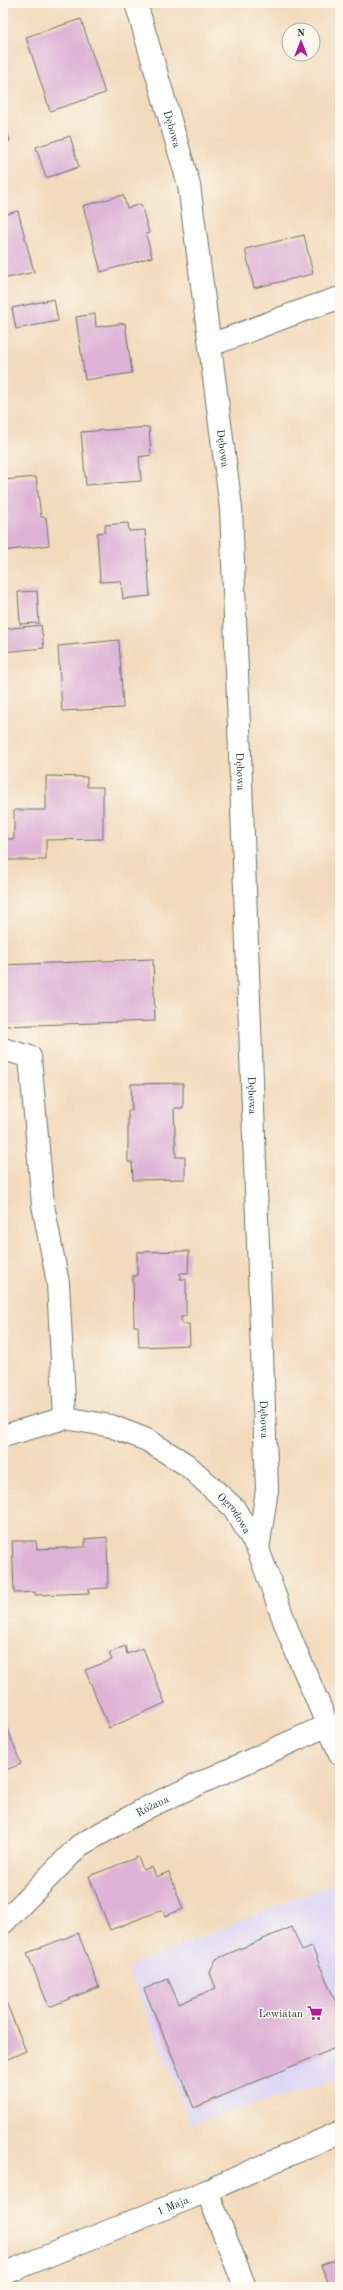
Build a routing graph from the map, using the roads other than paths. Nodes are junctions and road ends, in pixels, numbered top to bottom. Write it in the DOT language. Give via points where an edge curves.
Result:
graph roads {
  1 [pos="136,3"];
  2 [pos="340,298"];
  3 [pos="210,345"];
  4 [pos="3,1049"];
  5 [pos="65,1418"];
  6 [pos="3,1436"];
  7 [pos="258,1549"];
  8 [pos="328,1725"];
  9 [pos="340,1754"];
  10 [pos="3,1923"];
  11 [pos="340,2132"];
  12 [pos="207,2191"];
  13 [pos="3,2274"];
  14 [pos="245,2287"];
  1 -- 3 [label="street, Dębowa" via="189,185"];
  2 -- 3 [label="street"];
  3 -- 7 [label="street, Dębowa" via="231,508 267,1490"];
  4 -- 5 [label="street" via="30,1057 43,1205 58,1283"];
  5 -- 6 [label="street, Ogrodowa"];
  5 -- 7 [label="street, Ogrodowa" via="111,1426 146,1440 187,1465 234,1508"];
  7 -- 8 [label="street, Ogrodowa" via="290,1637"];
  8 -- 9 [label="street, Ogrodowa"];
  8 -- 10 [label="street, Różana" via="150,1806 80,1844"];
  11 -- 12 [label="street, 1 Maja"];
  12 -- 13 [label="street, 1 Maja"];
  12 -- 14 [label="street"];
}
